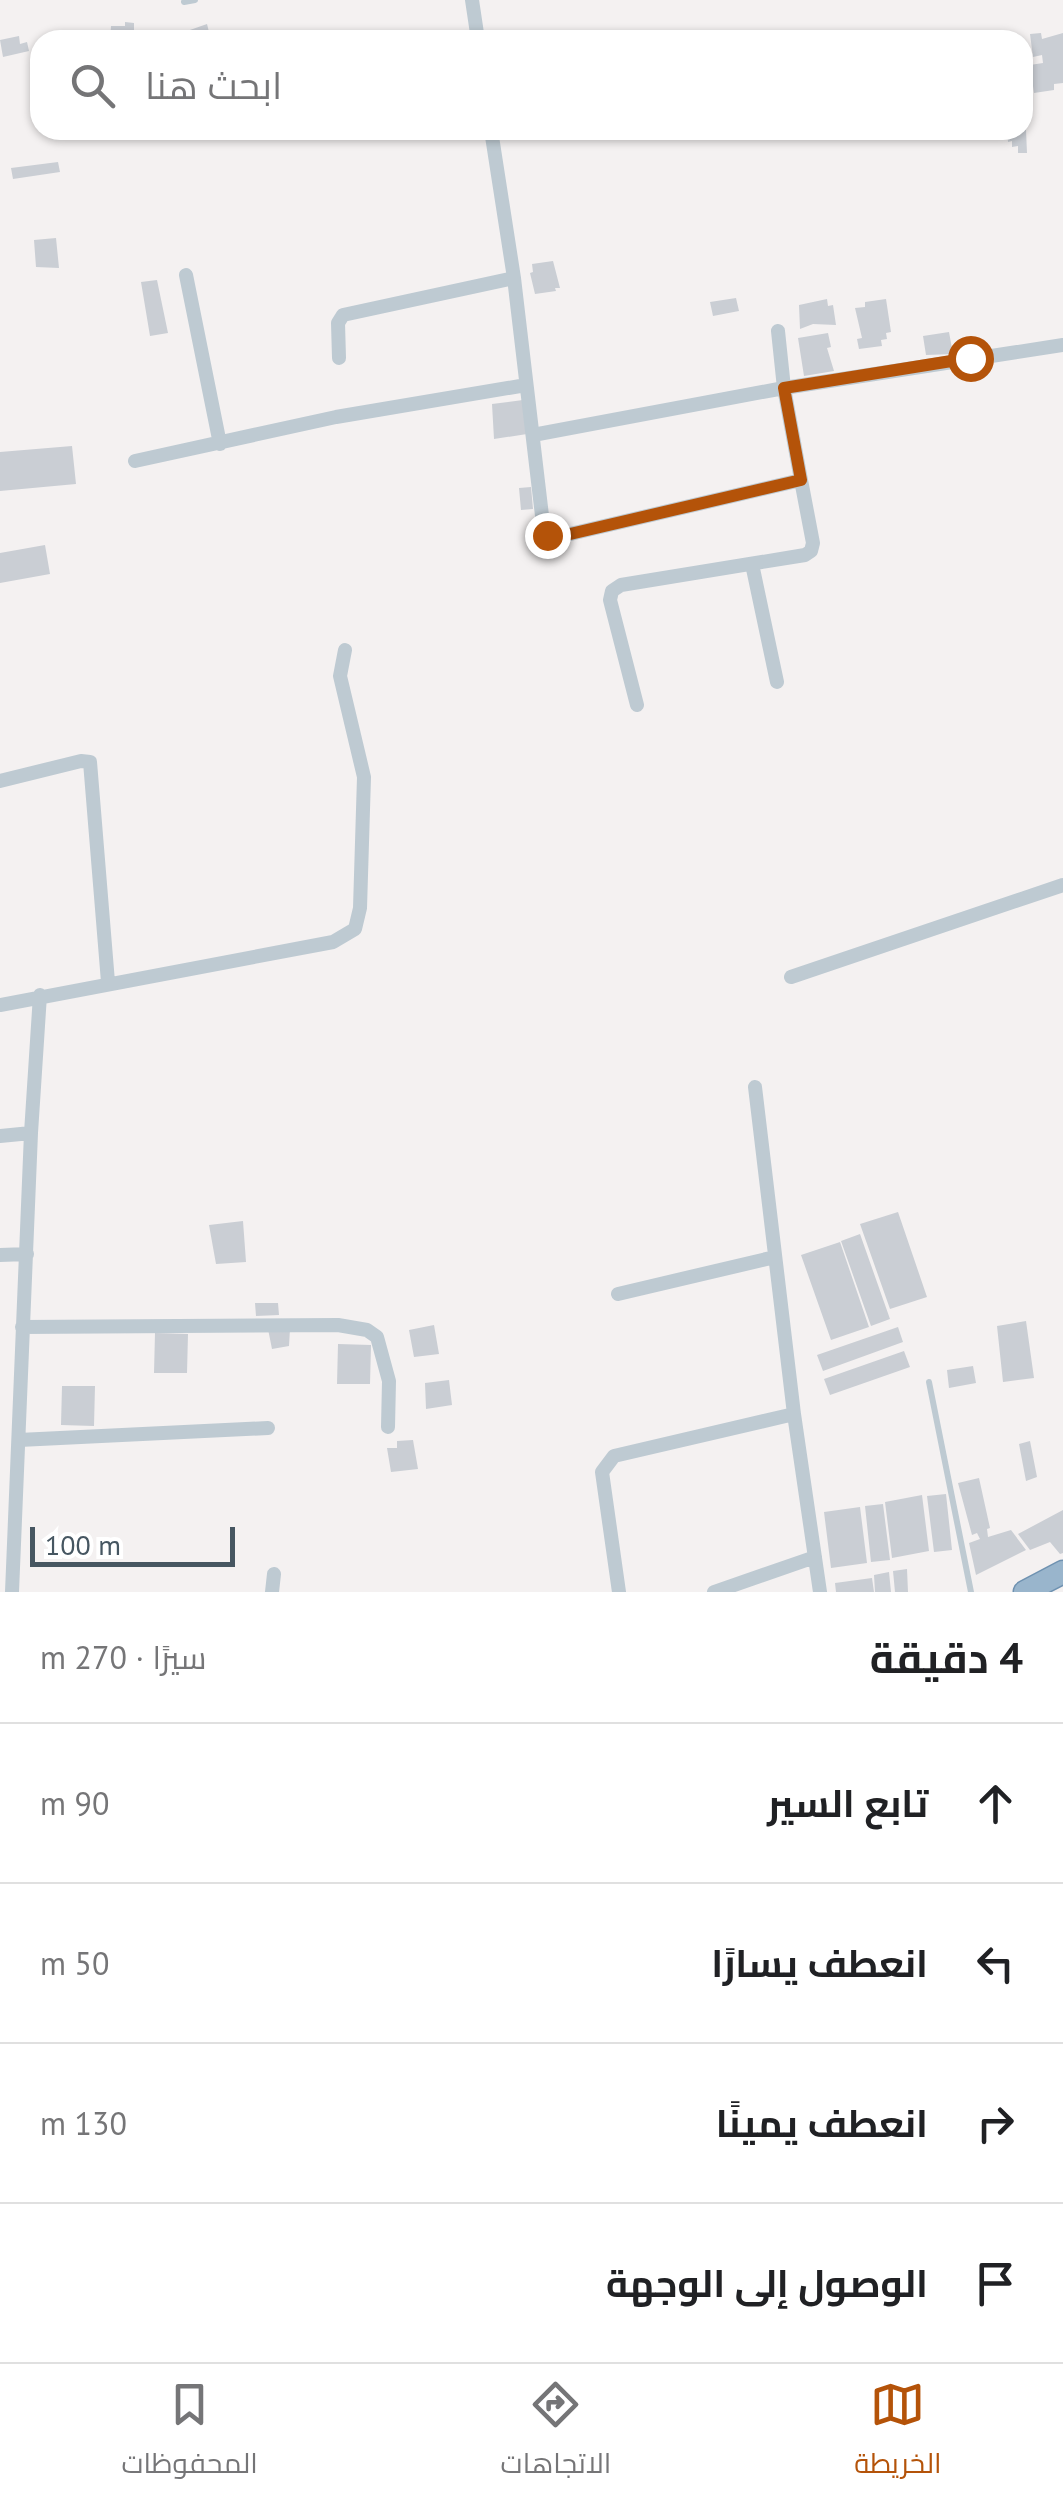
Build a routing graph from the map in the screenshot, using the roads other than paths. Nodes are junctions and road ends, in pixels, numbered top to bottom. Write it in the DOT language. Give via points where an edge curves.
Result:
graph roads {
  1 [pos="195,0"];
  2 [pos="472,0"];
  3 [pos="184,2"];
  4 [pos="476,30"];
  5 [pos="493,140"];
  6 [pos="186,275"];
  7 [pos="514,278"];
  8 [pos="778,331"];
  9 [pos="1063,345"];
  10 [pos="340,358"];
  11 [pos="526,385"];
  12 [pos="784,388"];
  13 [pos="533,434"];
  14 [pos="220,444"];
  15 [pos="135,461"];
  16 [pos="801,480"];
  17 [pos="752,564"];
  18 [pos="345,650"];
  19 [pos="777,682"];
  20 [pos="637,706"];
  21 [pos="0,781"];
  22 [pos="1063,884"];
  23 [pos="791,977"];
  24 [pos="108,982"];
  25 [pos="40,996"];
  26 [pos="0,1005"];
  27 [pos="754,1087"];
  28 [pos="31,1133"];
  29 [pos="0,1136"];
  30 [pos="0,1254"];
  31 [pos="27,1254"];
  32 [pos="775,1257"];
  33 [pos="618,1294"];
  34 [pos="22,1327"];
  35 [pos="929,1382"];
  36 [pos="794,1414"];
  37 [pos="388,1427"];
  38 [pos="268,1428"];
  39 [pos="18,1440"];
  40 [pos="815,1558"];
  41 [pos="1063,1572"];
  42 [pos="274,1574"];
  43 [pos="12,1592"];
  44 [pos="272,1592"];
  45 [pos="619,1592"];
  46 [pos="714,1592"];
  47 [pos="820,1592"];
  48 [pos="971,1592"];
  49 [pos="1026,1592"];
  1 -- 3 [label="lane"];
  2 -- 4 [label="street"];
  5 -- 7 [label="street"];
  6 -- 14 [label="street"];
  7 -- 10 [label="street" via="343,315"];
  7 -- 11 [label="street"];
  8 -- 12 [label="street"];
  9 -- 12 [label="street"];
  11 -- 13 [label="street"];
  11 -- 14 [label="street"];
  12 -- 13 [label="street"];
  12 -- 16 [label="street"];
  13 -- 16 [label="street" via="542,524 553,538"];
  14 -- 15 [label="street"];
  16 -- 17 [label="street" via="811,551"];
  17 -- 19 [label="street"];
  17 -- 20 [label="street" via="612,591"];
  18 -- 24 [label="street" via="340,676 364,777 355,929 333,942"];
  21 -- 24 [label="street" via="90,762"];
  22 -- 23 [label="street"];
  24 -- 25 [label="street"];
  25 -- 26 [label="street"];
  25 -- 28 [label="street"];
  27 -- 32 [label="street"];
  28 -- 29 [label="street"];
  28 -- 31 [label="street"];
  30 -- 31 [label="street"];
  31 -- 34 [label="street"];
  32 -- 33 [label="street"];
  32 -- 36 [label="street"];
  34 -- 37 [label="street" via="367,1330 377,1336 388,1381"];
  34 -- 39 [label="street"];
  35 -- 48 [label="lane"];
  36 -- 40 [label="street"];
  36 -- 45 [label="street" via="608,1462 602,1472"];
  38 -- 39 [label="street"];
  39 -- 43 [label="street"];
  40 -- 46 [label="street"];
  40 -- 47 [label="street"];
  41 -- 49 [label="highway"];
  42 -- 44 [label="street"];
}
